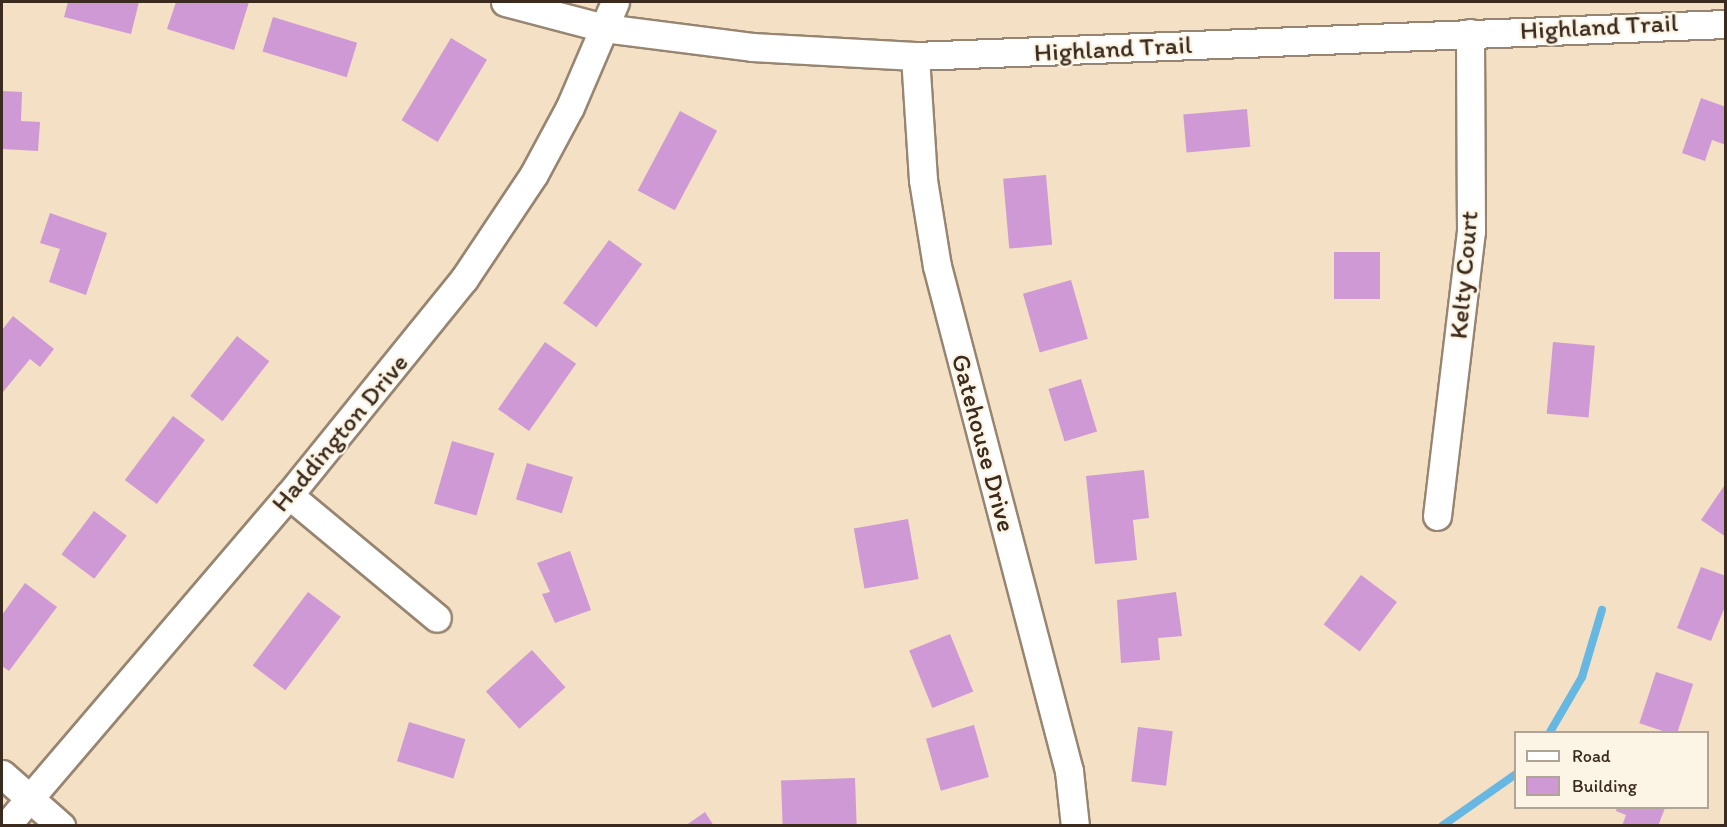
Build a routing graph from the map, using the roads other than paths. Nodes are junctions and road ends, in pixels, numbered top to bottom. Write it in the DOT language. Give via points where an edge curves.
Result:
graph roads {
  1 [pos="505,2"];
  2 [pos="615,2"];
  3 [pos="1725,24"];
  4 [pos="604,28"];
  5 [pos="1470,33"];
  6 [pos="915,56"];
  7 [pos="289,495"];
  8 [pos="1437,516"];
  9 [pos="437,618"];
  10 [pos="2,774"];
  11 [pos="29,799"];
  12 [pos="6,825"];
  13 [pos="61,825"];
  14 [pos="1075,825"];
  1 -- 4 [label="street, Highland Trail"];
  2 -- 4 [label="street, Haddington Drive"];
  3 -- 5 [label="street, Highland Trail"];
  4 -- 6 [label="street, Highland Trail" via="752,47"];
  4 -- 7 [label="street, Haddington Drive" via="570,107 492,240 422,335"];
  5 -- 6 [label="street, Highland Trail"];
  5 -- 8 [label="street, Kelty Court" via="1471,231"];
  6 -- 14 [label="street, Gatehouse Drive" via="923,180 937,266 1070,771"];
  7 -- 9 [label="street"];
  7 -- 11 [label="street, Haddington Drive"];
  10 -- 11 [label="street"];
  11 -- 12 [label="street, Haddington Drive"];
  11 -- 13 [label="street"];
}
